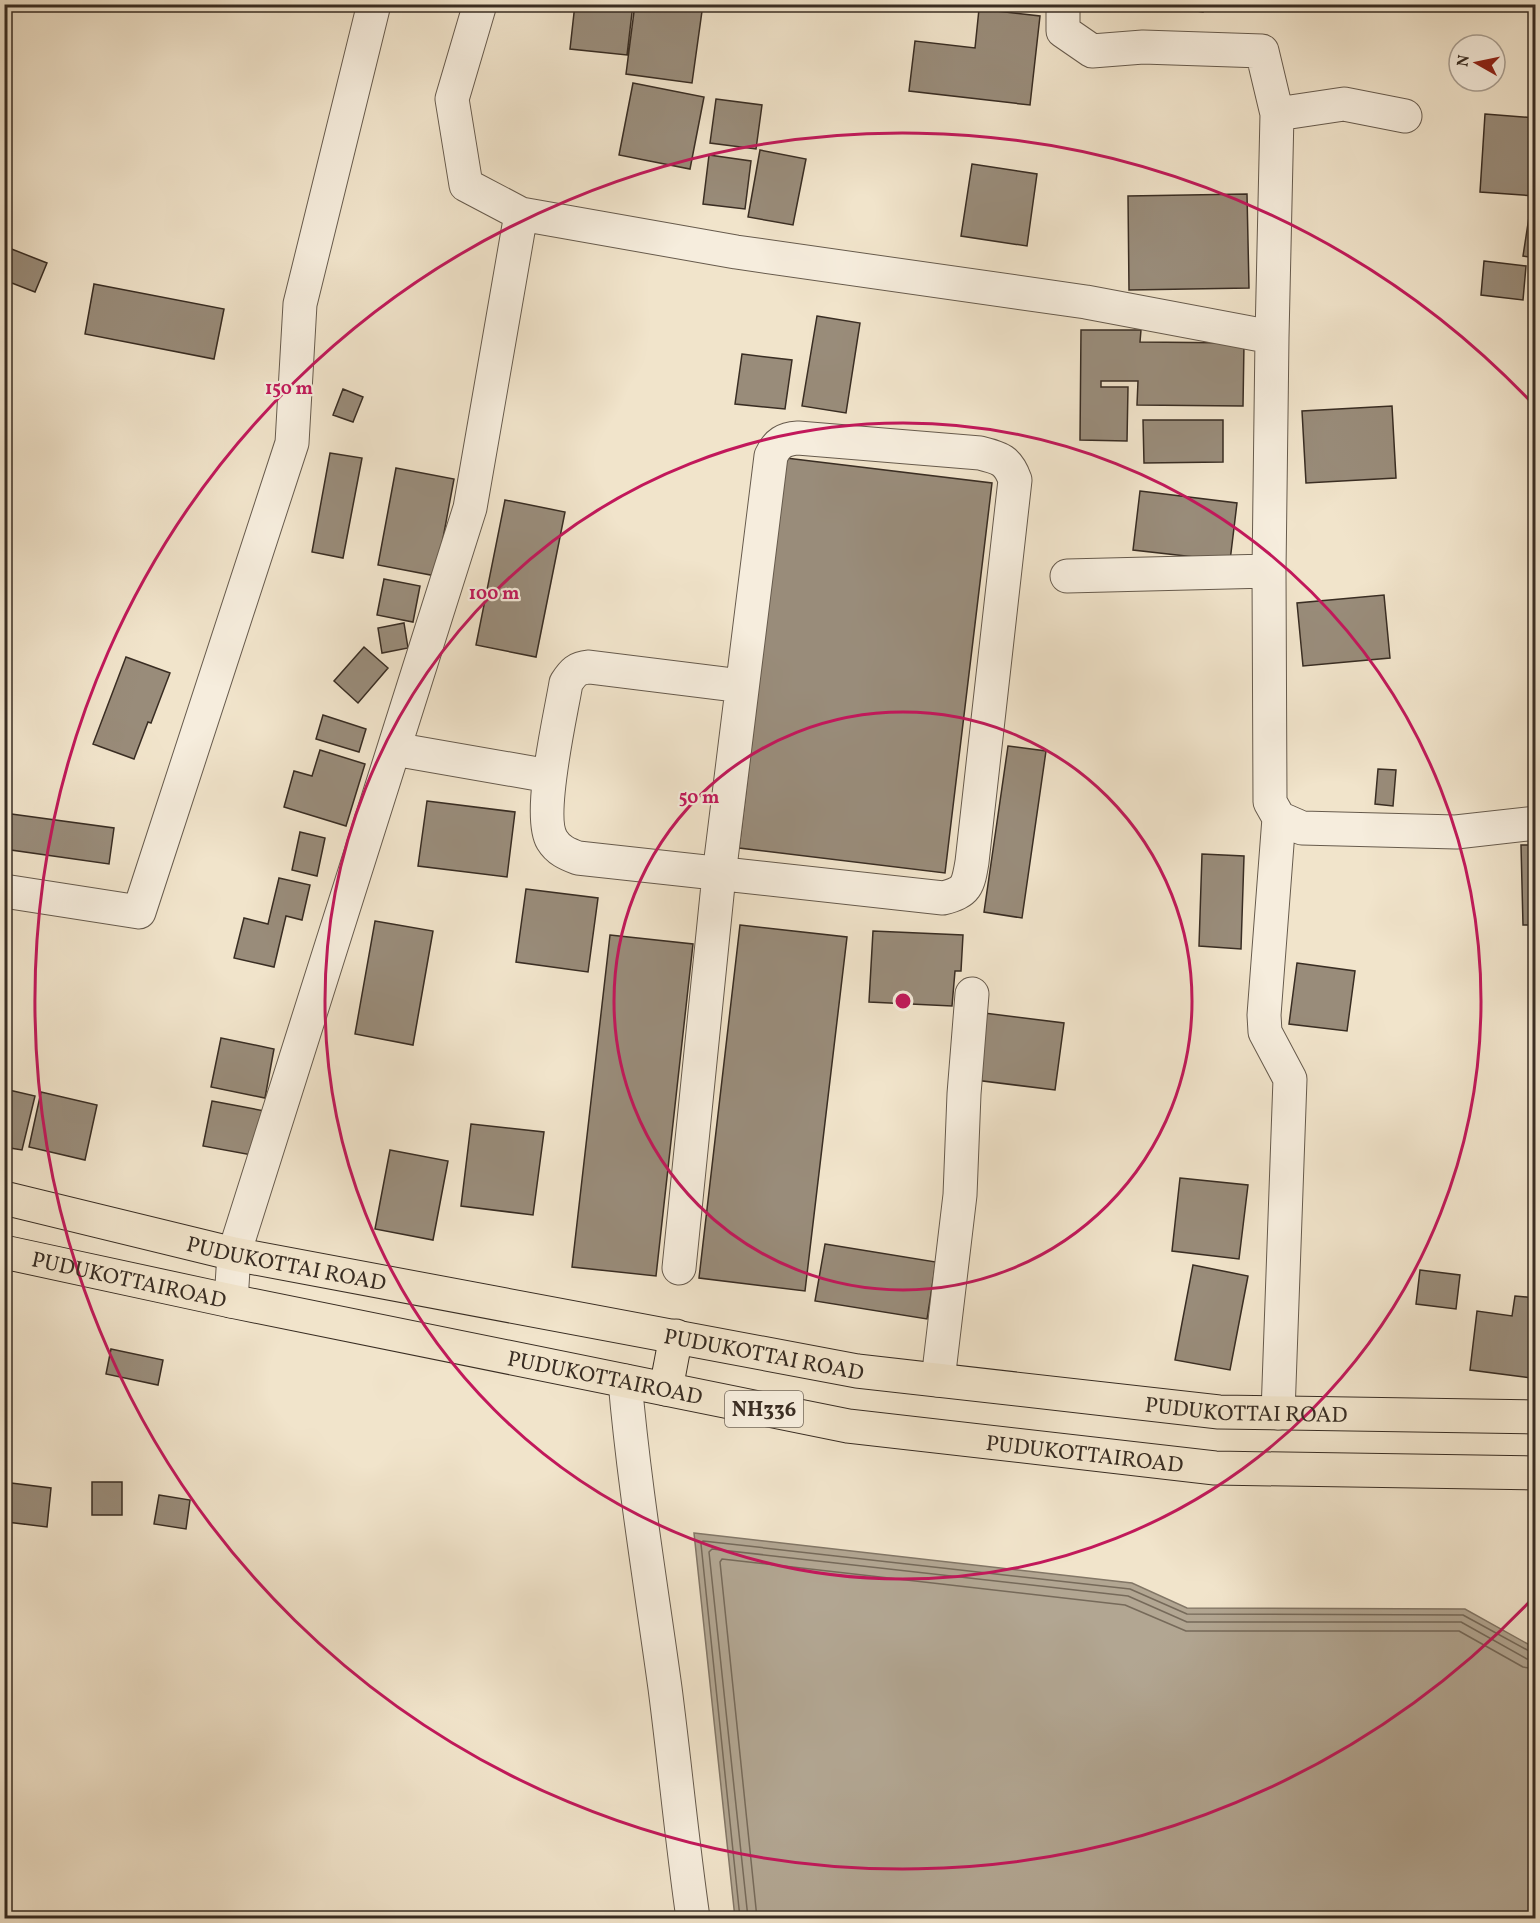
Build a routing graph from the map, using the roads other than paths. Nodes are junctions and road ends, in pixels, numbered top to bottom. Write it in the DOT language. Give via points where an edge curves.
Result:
graph roads {
  1 [pos="374,4"];
  2 [pos="480,4"];
  3 [pos="1063,4"];
  4 [pos="1277,114"];
  5 [pos="1405,116"];
  6 [pos="520,214"];
  7 [pos="1272,337"];
  8 [pos="1269,571"];
  9 [pos="1067,576"];
  10 [pos="742,686"];
  11 [pos="394,749"];
  12 [pos="549,776"];
  13 [pos="1279,818"];
  14 [pos="1536,823"];
  15 [pos="719,875"];
  16 [pos="4,891"];
  17 [pos="972,994"];
  18 [pos="4,1198"];
  19 [pos="4,1252"];
  20 [pos="234,1254"];
  21 [pos="679,1268"];
  22 [pos="231,1301"];
  23 [pos="676,1336"];
  24 [pos="938,1380"];
  25 [pos="625,1381"];
  26 [pos="666,1389"];
  27 [pos="1278,1413"];
  28 [pos="1536,1417"];
  29 [pos="1536,1473"];
  30 [pos="693,1918"];
  1 -- 16 [label="street" via="300,304 292,443 139,912"];
  2 -- 6 [label="street" via="452,99 466,185"];
  3 -- 4 [label="street" via="1063,31 1092,51 1143,47 1262,51"];
  4 -- 5 [label="street" via="1344,104"];
  4 -- 7 [label="street"];
  6 -- 7 [label="street" via="736,252 1086,302"];
  6 -- 11 [label="street" via="470,508"];
  7 -- 8 [label="street"];
  8 -- 9 [label="street"];
  8 -- 13 [label="street" via="1270,802"];
  10 -- 12 [label="street" via="580,668 566,683"];
  10 -- 15 [label="street"];
  10 -- 15 [label="street" via="775,446 798,438 968,452 997,457 1010,466 1016,480 969,881 959,894 943,898"];
  11 -- 12 [label="street"];
  11 -- 20 [label="street"];
  12 -- 15 [label="street" via="547,823 551,839 561,850 578,858"];
  13 -- 14 [label="street" via="1302,828 1456,832"];
  13 -- 27 [label="street" via="1264,1015 1265,1032 1290,1079"];
  15 -- 21 [label="street"];
  17 -- 24 [label="street" via="960,1195"];
  18 -- 20 [label="highway, PUDUKOTTAI ROAD / NH336"];
  19 -- 22 [label="highway, PUDUKOTTAIROAD / NH336"];
  20 -- 22 [label="street"];
  20 -- 23 [label="highway, PUDUKOTTAI ROAD / NH336"];
  22 -- 25 [label="highway, PUDUKOTTAIROAD / NH336"];
  23 -- 24 [label="highway, PUDUKOTTAI ROAD / NH336" via="857,1371"];
  23 -- 26 [label="highway"];
  24 -- 27 [label="highway, PUDUKOTTAI ROAD / NH336" via="1219,1412"];
  25 -- 26 [label="highway, PUDUKOTTAIROAD / NH336"];
  25 -- 30 [label="street"];
  26 -- 29 [label="highway, PUDUKOTTAIROAD / NH336" via="848,1426 1215,1468"];
  27 -- 28 [label="highway, PUDUKOTTAI ROAD / NH336"];
}
